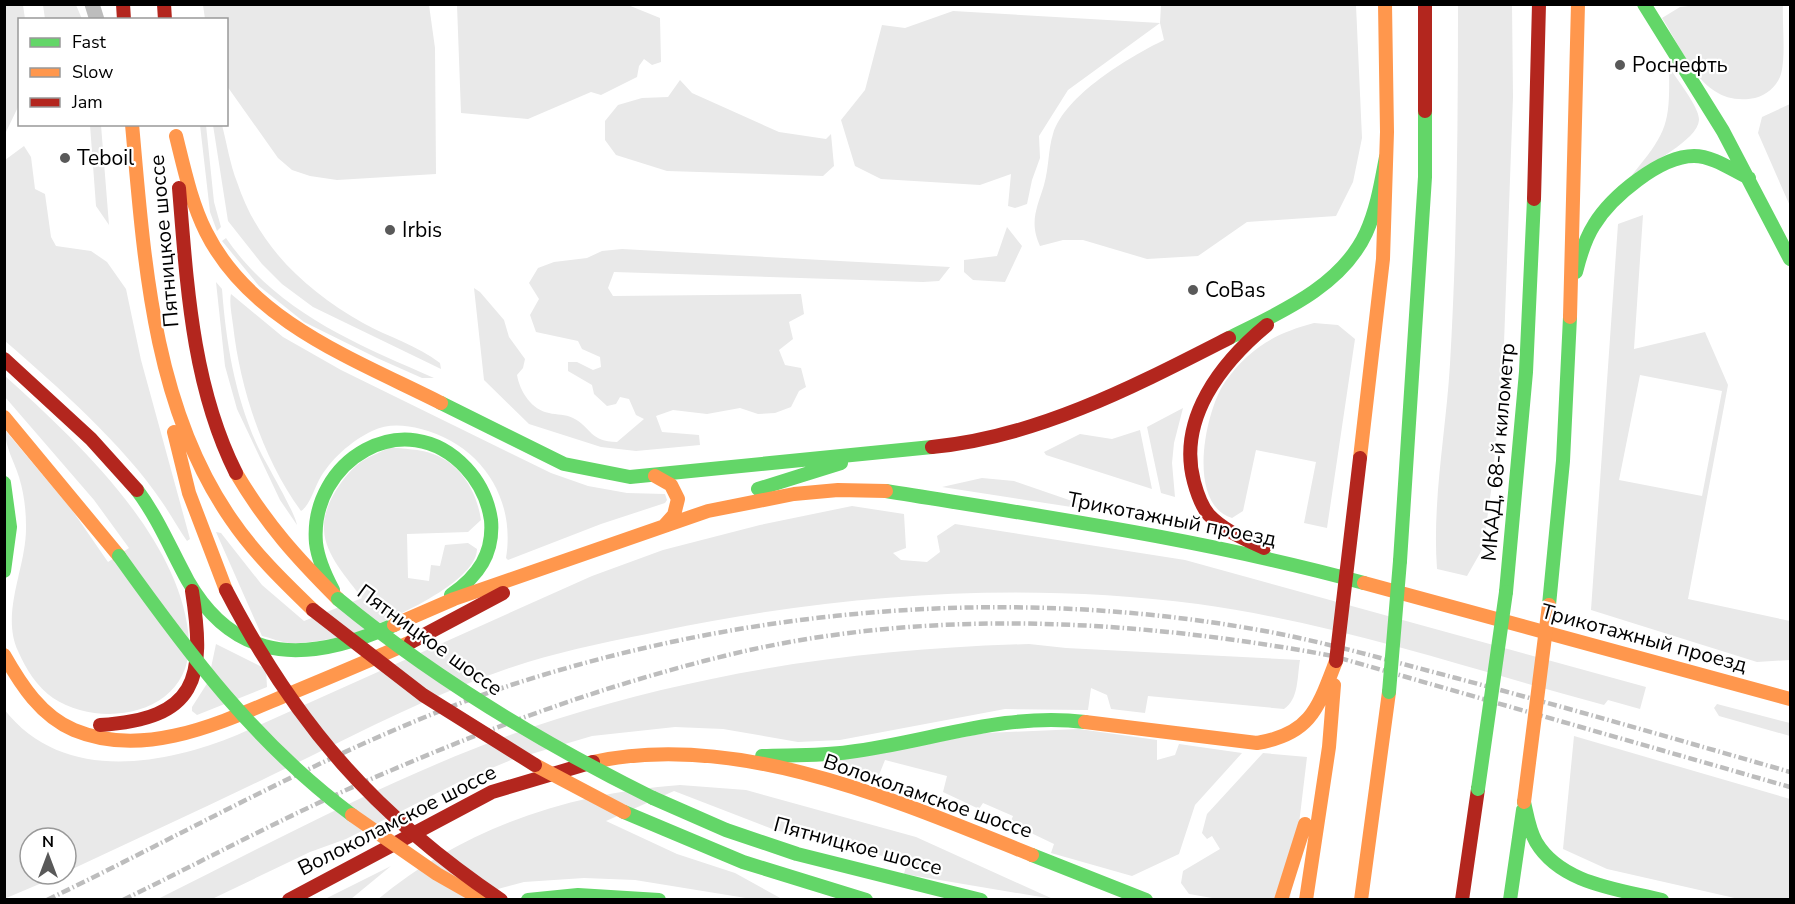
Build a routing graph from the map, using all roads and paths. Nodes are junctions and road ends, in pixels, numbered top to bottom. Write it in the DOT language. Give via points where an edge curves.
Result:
graph roads {
  1 [pos="1385,4"];
  2 [pos="1425,4"];
  3 [pos="1539,4"];
  4 [pos="1578,4"];
  5 [pos="1644,4"];
  6 [pos="132,126"];
  7 [pos="175,130"];
  8 [pos="1386,156"];
  9 [pos="1749,178"];
  10 [pos="1791,260"];
  11 [pos="1570,300"];
  12 [pos="1292,306"];
  13 [pos="4,359"];
  14 [pos="168,382"];
  15 [pos="4,417"];
  16 [pos="862,456"];
  17 [pos="655,476"];
  18 [pos="4,483"];
  19 [pos="687,518"];
  20 [pos="665,525"];
  21 [pos="1309,568"];
  22 [pos="542,570"];
  23 [pos="4,571"];
  24 [pos="190,583"];
  25 [pos="338,599"];
  26 [pos="422,612"];
  27 [pos="4,655"];
  28 [pos="1336,661"];
  29 [pos="1791,699"];
  30 [pos="42,709"];
  31 [pos="1329,747"];
  32 [pos="694,755"];
  33 [pos="1524,802"];
  34 [pos="289,900"];
  35 [pos="483,900"];
  36 [pos="501,900"];
  37 [pos="528,900"];
  38 [pos="659,900"];
  39 [pos="866,900"];
  40 [pos="981,900"];
  41 [pos="1146,900"];
  42 [pos="1281,900"];
  43 [pos="1306,900"];
  44 [pos="1361,900"];
  45 [pos="1462,900"];
  46 [pos="1510,900"];
  47 [pos="1662,900"];
  1 -- 8 [label="main road"];
  2 -- 44 [label="main road, bridge" via="1425,177 1400,561 1379,780"];
  3 -- 45 [label="main road, МКАД, 68-й километр, bridge" via="1537,180 1519,482"];
  4 -- 11 [label="main road"];
  5 -- 9 [label="main road" via="1697,86"];
  6 -- 14 [label="main road, Пятницкое шоссе" via="148,272"];
  7 -- 17 [label="main road" via="196,208 213,245 247,286 291,323 377,371 564,464 630,477"];
  7 -- 25 [label="main road, Пятницкое шоссе" via="191,320 214,427 260,512 292,555"];
  8 -- 12 [label="main road" via="1367,230 1353,255 1323,284"];
  8 -- 28 [label="main road, bridge" via="1383,259 1374,358"];
  9 -- 10 [label="main road"];
  9 -- 11 [label="main road" via="1713,160 1695,156 1675,159 1658,168 1612,202 1594,225 1581,251"];
  11 -- 33 [label="main road, bridge" via="1563,461"];
  12 -- 16 [label="main road" via="1090,405 1022,429 956,445"];
  12 -- 21 [label="main road" via="1252,336 1207,392 1190,456 1193,483 1208,514 1235,535"];
  13 -- 24 [label="main road" via="109,458 139,492 164,530"];
  14 -- 36 [label="main road, bridge" via="178,458 194,513 226,590 265,664 320,744 368,796 446,861"];
  14 -- 39 [label="main road, Пятницкое шоссе, bridge" via="179,420 212,490 267,566 359,650 468,725 624,812 718,855"];
  15 -- 35 [label="main road, bridge" via="119,556 216,686 254,730 349,814"];
  16 -- 17 [label="main road"];
  16 -- 19 [label="main road" via="750,492"];
  17 -- 20 [label="main road" via="671,485 678,500"];
  18 -- 23 [label="main road" via="10,528"];
  19 -- 20 [label="main road, Трикотажный проезд"];
  19 -- 21 [label="main road, Трикотажный проезд" via="804,491 880,490 1142,533"];
  20 -- 22 [label="main road, Трикотажный проезд"];
  21 -- 29 [label="main road, Трикотажный проезд"];
  22 -- 26 [label="main road, Трикотажный проезд"];
  22 -- 30 [label="main road, Трикотажный проезд" via="448,626 314,684 184,733 119,741 87,735 60,724"];
  24 -- 26 [label="main road, Трикотажный проезд" via="210,613 229,628 251,641 282,650 310,651 346,645"];
  24 -- 30 [label="main road" via="200,640 198,668 187,691 171,710 149,720 90,725"];
  25 -- 26 [label="main road" via="322,572 315,543 317,515 327,488 355,455 372,444 409,438 446,449 464,462 478,481 491,527 484,564 470,581"];
  25 -- 40 [label="main road, Пятницкое шоссе, bridge" via="374,630 482,704 540,740 653,798 736,833 809,856 881,878"];
  27 -- 30 [label="main road" via="26,692"];
  28 -- 31 [label="main road"];
  28 -- 32 [label="main road" via="1307,725 1272,742 1066,720 1003,721 849,752"];
  31 -- 42 [label="main road"];
  31 -- 43 [label="main road"];
  32 -- 34 [label="main road, Волоколамское шоссе" via="668,753 620,758 521,781 492,792"];
  32 -- 41 [label="main road, Волоколамское шоссе" via="767,767 877,796"];
  33 -- 46 [label="main road"];
  33 -- 47 [label="main road" via="1536,843 1556,863 1587,881"];
  37 -- 38 [label="main road" via="557,894 603,893"];
}
